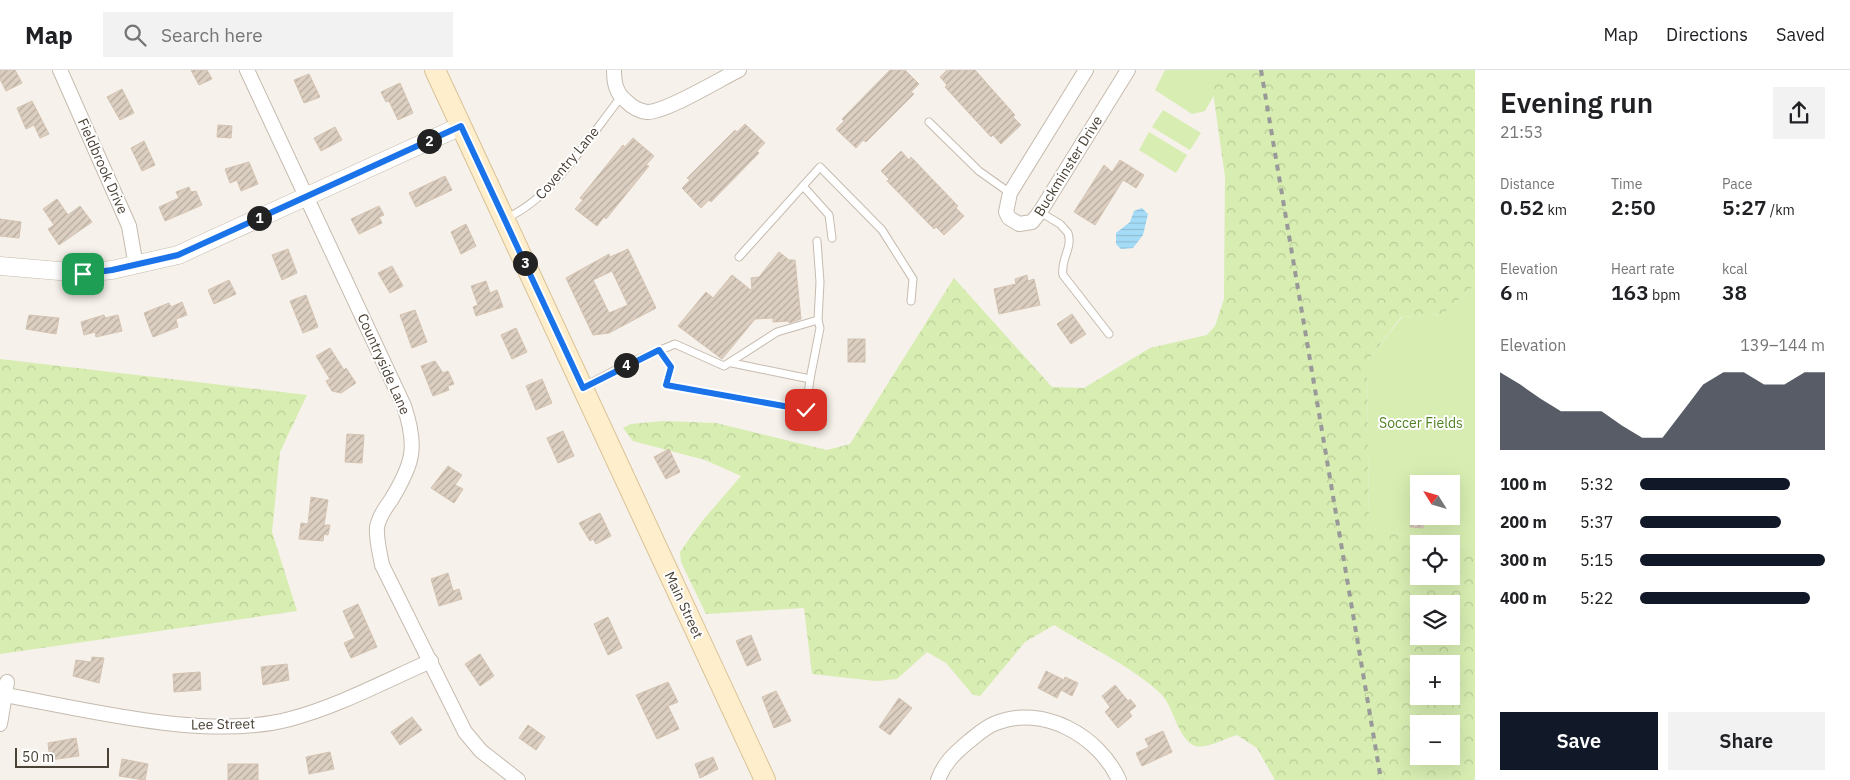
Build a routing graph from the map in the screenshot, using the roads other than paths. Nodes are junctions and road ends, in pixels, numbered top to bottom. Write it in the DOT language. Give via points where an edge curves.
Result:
graph roads {
  1 [pos="60,70"];
  2 [pos="247,70"];
  3 [pos="435,70"];
  4 [pos="614,70"];
  5 [pos="739,70"];
  6 [pos="1086,70"];
  7 [pos="1128,70"];
  8 [pos="621,97"];
  9 [pos="930,122"];
  10 [pos="461,126"];
  11 [pos="804,186"];
  12 [pos="1010,193"];
  13 [pos="307,196"];
  14 [pos="1040,212"];
  15 [pos="504,219"];
  16 [pos="832,238"];
  17 [pos="817,241"];
  18 [pos="738,257"];
  19 [pos="0,266"];
  20 [pos="136,266"];
  21 [pos="911,302"];
  22 [pos="818,320"];
  23 [pos="1109,334"];
  24 [pos="659,350"];
  25 [pos="732,363"];
  26 [pos="810,379"];
  27 [pos="583,388"];
  28 [pos="431,661"];
  29 [pos="0,724"];
  30 [pos="518,780"];
  31 [pos="765,780"];
  32 [pos="938,780"];
  33 [pos="1119,780"];
  1 -- 20 [label="street, Fieldbrook Drive" via="130,226"];
  2 -- 13 [label="street, Countryside Lane"];
  3 -- 10 [label="main road, Main Street"];
  4 -- 8 [label="street" via="614,81"];
  5 -- 8 [label="street" via="655,111 636,109"];
  6 -- 12 [label="street"];
  7 -- 14 [label="street, Buckminster Drive"];
  8 -- 15 [label="lane, Coventry Lane" via="542,195 528,208"];
  9 -- 12 [label="lane" via="988,179"];
  10 -- 13 [label="street"];
  10 -- 15 [label="main road, Main Street"];
  11 -- 16 [label="lane" via="828,215"];
  11 -- 18 [label="lane"];
  11 -- 21 [label="lane" via="820,168 882,230 913,280"];
  12 -- 14 [label="street, Buckminster Drive" via="1006,212 1014,221 1026,224"];
  13 -- 20 [label="street" via="192,249"];
  13 -- 28 [label="street, Countryside Lane" via="411,427 413,448 409,468 382,514 377,527 378,544 382,565"];
  14 -- 23 [label="lane" via="1068,233 1069,246 1063,275"];
  15 -- 27 [label="main road, Main Street"];
  17 -- 22 [label="lane"];
  19 -- 20 [label="street" via="83,274"];
  22 -- 25 [label="lane" via="777,332"];
  22 -- 26 [label="lane" via="820,328"];
  24 -- 25 [label="lane" via="675,344 716,364"];
  24 -- 26 [label="lane" via="671,367 666,385 676,387 806,410"];
  24 -- 27 [label="lane"];
  25 -- 26 [label="lane"];
  27 -- 31 [label="main road, Main Street"];
  28 -- 29 [label="street, Lee Street" via="290,719 242,726 166,723 6,688"];
  28 -- 30 [label="street, Countryside Lane" via="465,732 481,751"];
  32 -- 33 [label="street" via="944,764 985,728 1021,716 1050,721 1081,735 1110,764"];
}
